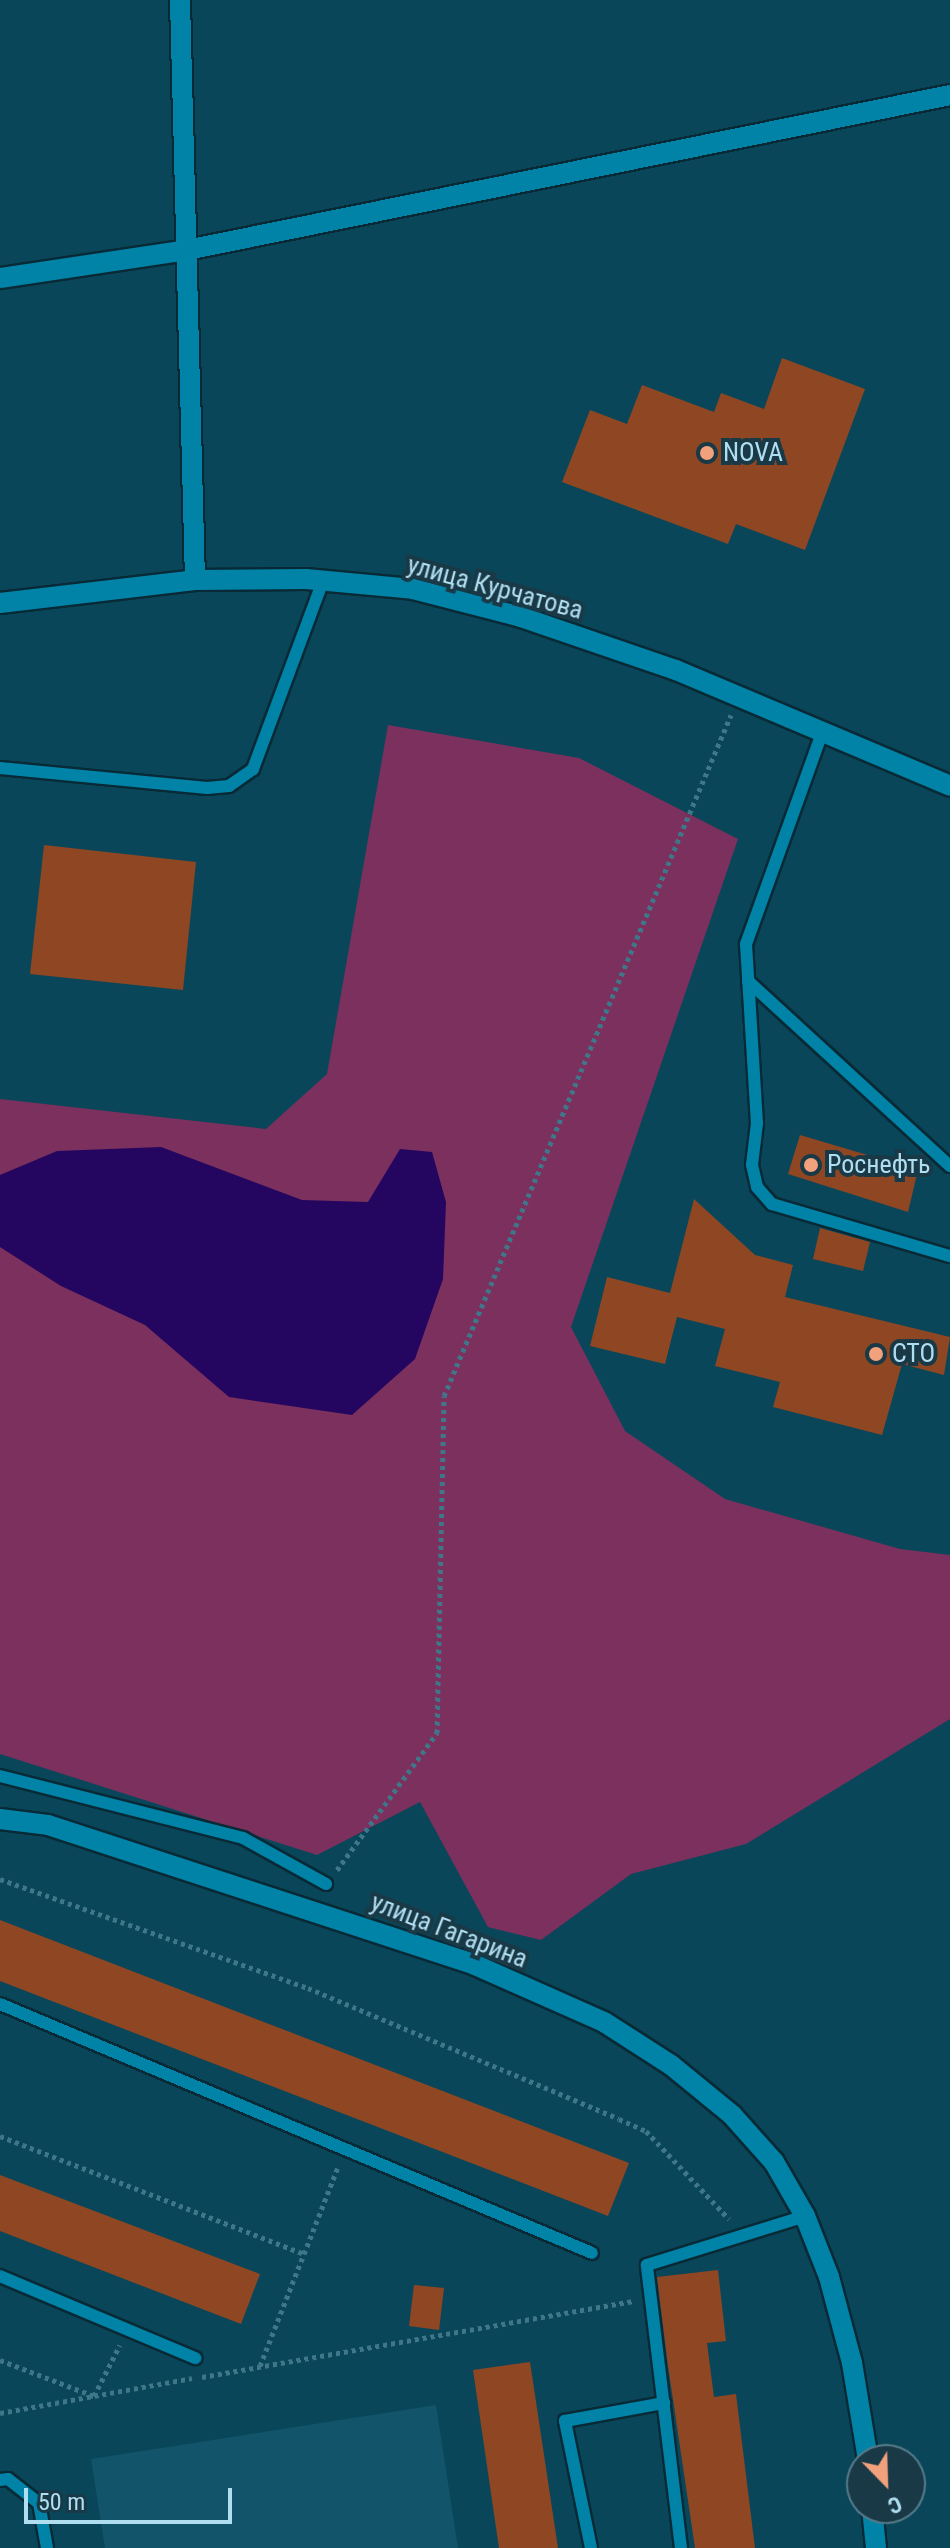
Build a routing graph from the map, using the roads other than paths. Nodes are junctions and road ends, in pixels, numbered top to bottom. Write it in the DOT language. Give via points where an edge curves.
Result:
graph roads {
  1 [pos="180,0"];
  2 [pos="950,95"];
  3 [pos="187,250"];
  4 [pos="0,278"];
  5 [pos="195,580"];
  6 [pos="323,581"];
  7 [pos="0,603"];
  8 [pos="822,733"];
  9 [pos="0,768"];
  10 [pos="950,786"];
  11 [pos="748,981"];
  12 [pos="950,1166"];
  13 [pos="950,1256"];
  14 [pos="0,1776"];
  15 [pos="0,1819"];
  16 [pos="326,1884"];
  17 [pos="0,2004"];
  18 [pos="805,2216"];
  19 [pos="592,2253"];
  20 [pos="0,2276"];
  21 [pos="195,2358"];
  22 [pos="664,2403"];
  23 [pos="865,2444"];
  24 [pos="0,2480"];
  25 [pos="874,2524"];
  26 [pos="47,2548"];
  27 [pos="591,2548"];
  28 [pos="681,2548"];
  29 [pos="876,2548"];
  1 -- 3 [label="street"];
  2 -- 3 [label="street"];
  3 -- 4 [label="street"];
  3 -- 5 [label="street"];
  5 -- 6 [label="street, улица Курчатова"];
  5 -- 7 [label="street, улица Курчатова"];
  6 -- 8 [label="street, улица Курчатова" via="413,589 521,617 739,695"];
  6 -- 9 [label="lane" via="253,769 229,786"];
  8 -- 10 [label="street, улица Курчатова"];
  8 -- 11 [label="lane" via="746,944"];
  11 -- 12 [label="lane"];
  11 -- 13 [label="lane" via="757,1123 752,1165 757,1187 772,1204"];
  14 -- 16 [label="lane" via="243,1838"];
  15 -- 18 [label="street, улица Гагарина" via="48,1825 311,1908 473,1964 604,2022 671,2065 732,2115 774,2162"];
  17 -- 19 [label="lane"];
  18 -- 22 [label="lane" via="647,2265"];
  18 -- 23 [label="street, улица Гагарина" via="829,2277 852,2363"];
  20 -- 21 [label="lane"];
  22 -- 27 [label="lane" via="565,2421"];
  22 -- 28 [label="lane"];
  24 -- 26 [label="lane" via="8,2479 39,2503"];
  25 -- 29 [label="street"];
}
